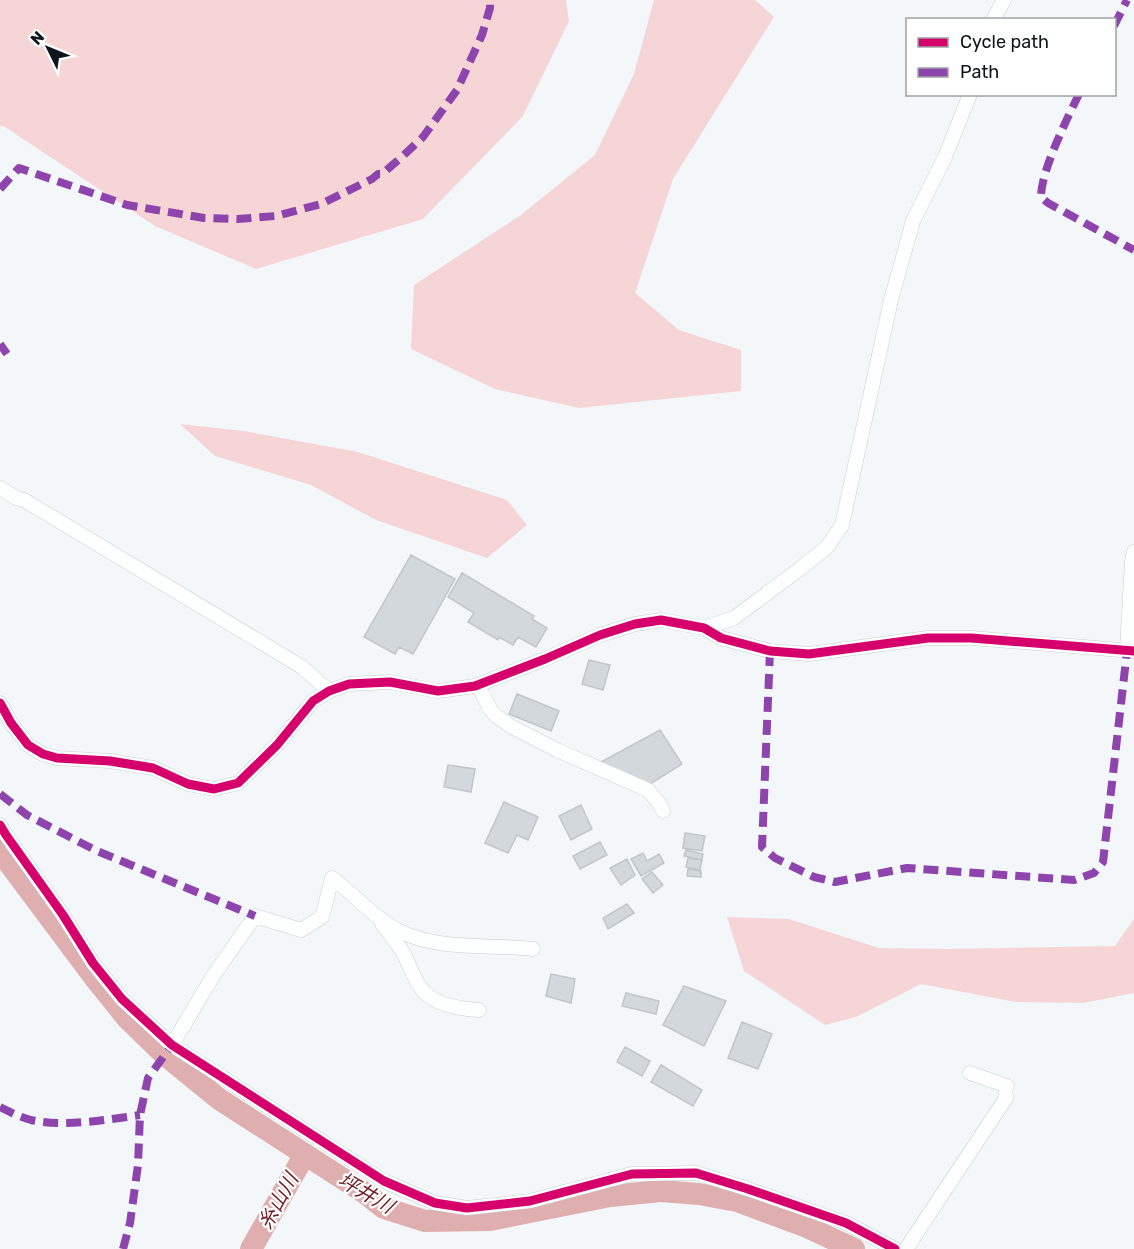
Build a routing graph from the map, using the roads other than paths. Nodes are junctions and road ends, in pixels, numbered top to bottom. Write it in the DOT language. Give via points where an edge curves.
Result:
graph roads {
  1 [pos="1004,0"];
  2 [pos="994,18"];
  3 [pos="969,96"];
  4 [pos="0,488"];
  5 [pos="1134,552"];
  6 [pos="704,628"];
  7 [pos="1131,651"];
  8 [pos="478,685"];
  9 [pos="329,691"];
  10 [pos="0,703"];
  11 [pos="663,811"];
  12 [pos="0,825"];
  13 [pos="377,916"];
  14 [pos="533,949"];
  15 [pos="479,1010"];
  16 [pos="172,1045"];
  17 [pos="970,1073"];
  18 [pos="895,1249"];
  19 [pos="906,1249"];
  1 -- 2 [label="street"];
  3 -- 6 [label="street" via="913,221 891,300 842,525 827,547 801,568 734,618"];
  4 -- 9 [label="street" via="302,667"];
  5 -- 7 [label="street"];
  6 -- 7 [label="street" via="721,638 770,651 809,654 928,638"];
  6 -- 8 [label="street" via="661,620 635,624"];
  8 -- 9 [label="street" via="438,691 390,682 359,683"];
  8 -- 11 [label="street" via="490,709 512,727 648,790"];
  9 -- 10 [label="street" via="313,702 278,745 238,783 214,789 188,784 153,768 43,754 28,745"];
  12 -- 16 [label="street" via="93,963 123,999"];
  13 -- 14 [label="street" via="417,939"];
  13 -- 15 [label="street" via="425,993 460,1009"];
  13 -- 16 [label="street" via="332,878 322,917 301,930 255,916"];
  16 -- 18 [label="street" via="384,1181 435,1203 467,1208 530,1201 632,1174 696,1173 846,1222"];
  17 -- 19 [label="street" via="1007,1086 1006,1098"];
}
